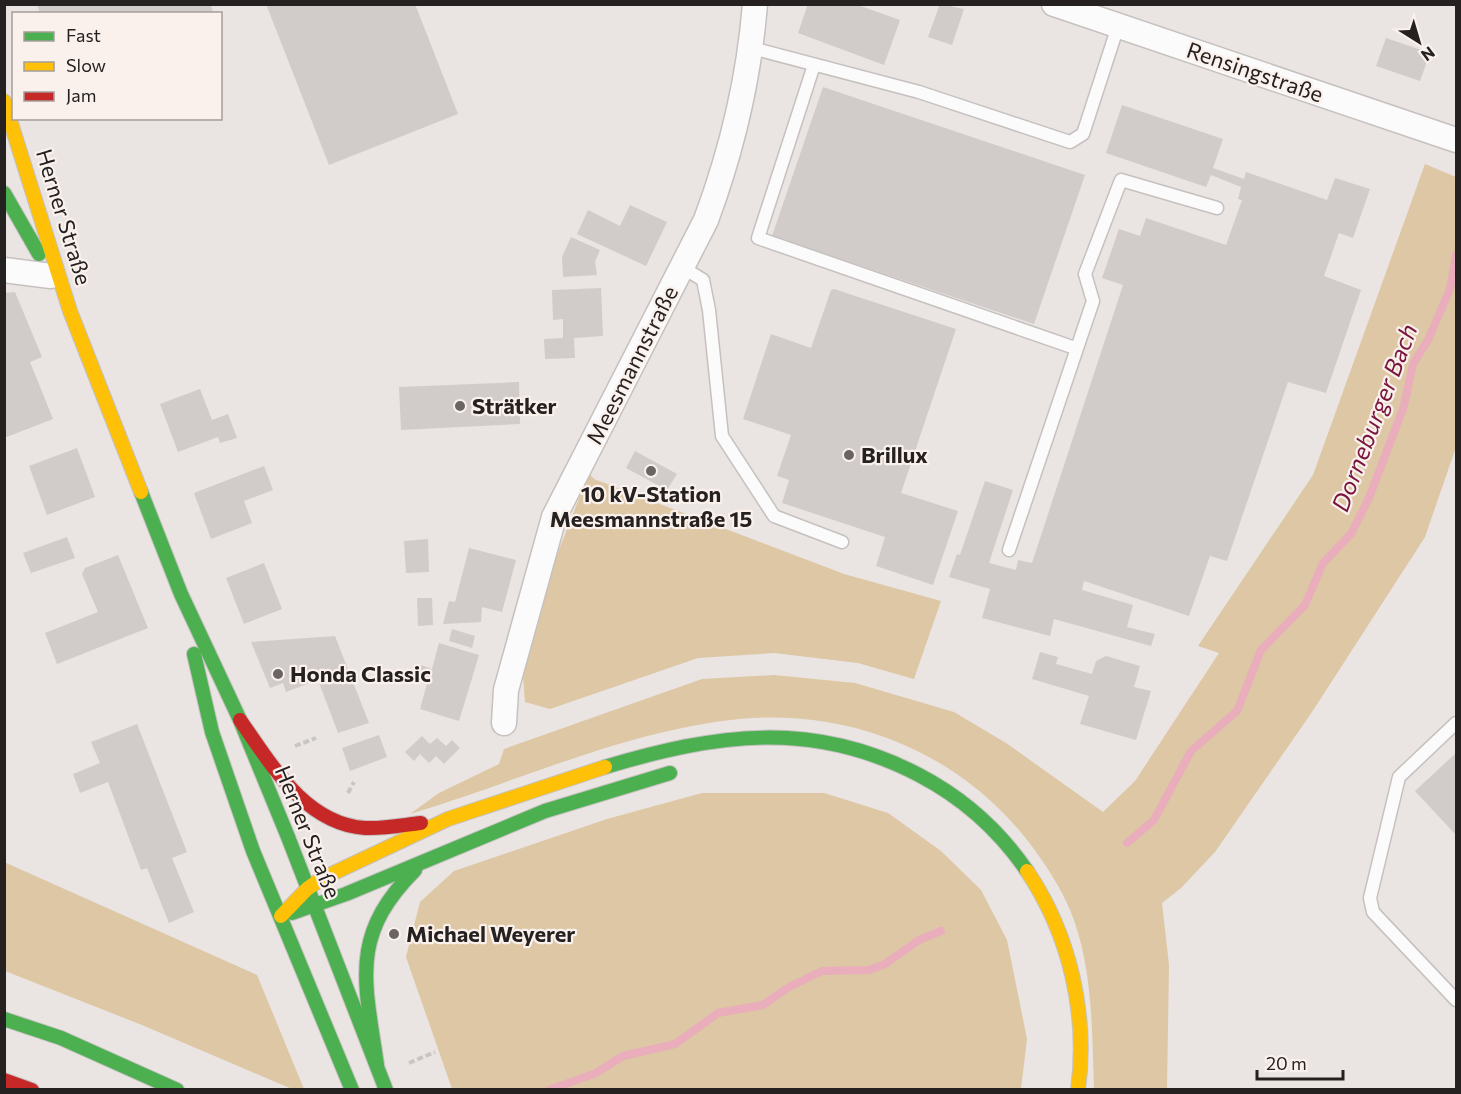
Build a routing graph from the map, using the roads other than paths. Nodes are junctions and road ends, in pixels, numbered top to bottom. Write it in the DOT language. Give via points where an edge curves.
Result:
graph roads {
  1 [pos="755,4"];
  2 [pos="1054,4"];
  3 [pos="1118,26"];
  4 [pos="752,48"];
  5 [pos="814,65"];
  6 [pos="4,101"];
  7 [pos="1456,140"];
  8 [pos="4,192"];
  9 [pos="1217,208"];
  10 [pos="682,267"];
  11 [pos="4,270"];
  12 [pos="51,276"];
  13 [pos="70,311"];
  14 [pos="1075,348"];
  15 [pos="842,542"];
  16 [pos="1009,550"];
  17 [pos="181,594"];
  18 [pos="240,720"];
  19 [pos="504,723"];
  20 [pos="1456,723"];
  21 [pos="684,770"];
  22 [pos="440,822"];
  23 [pos="422,863"];
  24 [pos="308,888"];
  25 [pos="315,906"];
  26 [pos="281,916"];
  27 [pos="1456,1000"];
  28 [pos="4,1019"];
  29 [pos="377,1065"];
  30 [pos="4,1080"];
  31 [pos="32,1089"];
  32 [pos="177,1089"];
  33 [pos="352,1089"];
  34 [pos="386,1089"];
  35 [pos="1078,1089"];
  1 -- 4 [label="street, Meesmannstraße"];
  2 -- 3 [label="street, Rensingstraße"];
  3 -- 5 [label="lane" via="1083,134 1070,142 918,92"];
  3 -- 7 [label="street, Rensingstraße"];
  4 -- 5 [label="lane"];
  4 -- 10 [label="street, Meesmannstraße" via="725,169 706,220"];
  5 -- 14 [label="lane" via="758,238"];
  6 -- 13 [label="main road, Herner Straße"];
  8 -- 12 [label="main road, Herner Straße"];
  9 -- 14 [label="lane" via="1121,180 1085,274 1093,301"];
  10 -- 15 [label="lane" via="703,280 710,310 722,436 774,516"];
  10 -- 19 [label="street, Meesmannstraße" via="554,517 506,690"];
  11 -- 12 [label="street"];
  12 -- 13 [label="main road, Herner Straße"];
  13 -- 17 [label="main road, Herner Straße"];
  14 -- 16 [label="lane"];
  17 -- 18 [label="main road, Herner Straße"];
  17 -- 26 [label="main road, Herner Straße" via="212,732 253,851"];
  18 -- 22 [label="main road" via="292,792 334,821 363,828"];
  18 -- 24 [label="main road, Herner Straße"];
  20 -- 27 [label="lane" via="1399,777 1370,898 1374,912"];
  21 -- 23 [label="main road" via="545,811"];
  22 -- 24 [label="main road" via="338,869"];
  22 -- 35 [label="main road" via="578,775 715,742 771,737 832,742 888,759 945,789 993,826 1028,872 1058,925 1072,970 1080,1023"];
  23 -- 25 [label="main road"];
  23 -- 29 [label="main road" via="378,914 364,966"];
  24 -- 25 [label="main road, Herner Straße"];
  24 -- 26 [label="main road"];
  25 -- 26 [label="main road"];
  25 -- 29 [label="main road, Herner Straße"];
  26 -- 33 [label="main road, Herner Straße"];
  28 -- 32 [label="main road" via="61,1038"];
  29 -- 34 [label="main road, Herner Straße"];
  30 -- 31 [label="main road"];
}
